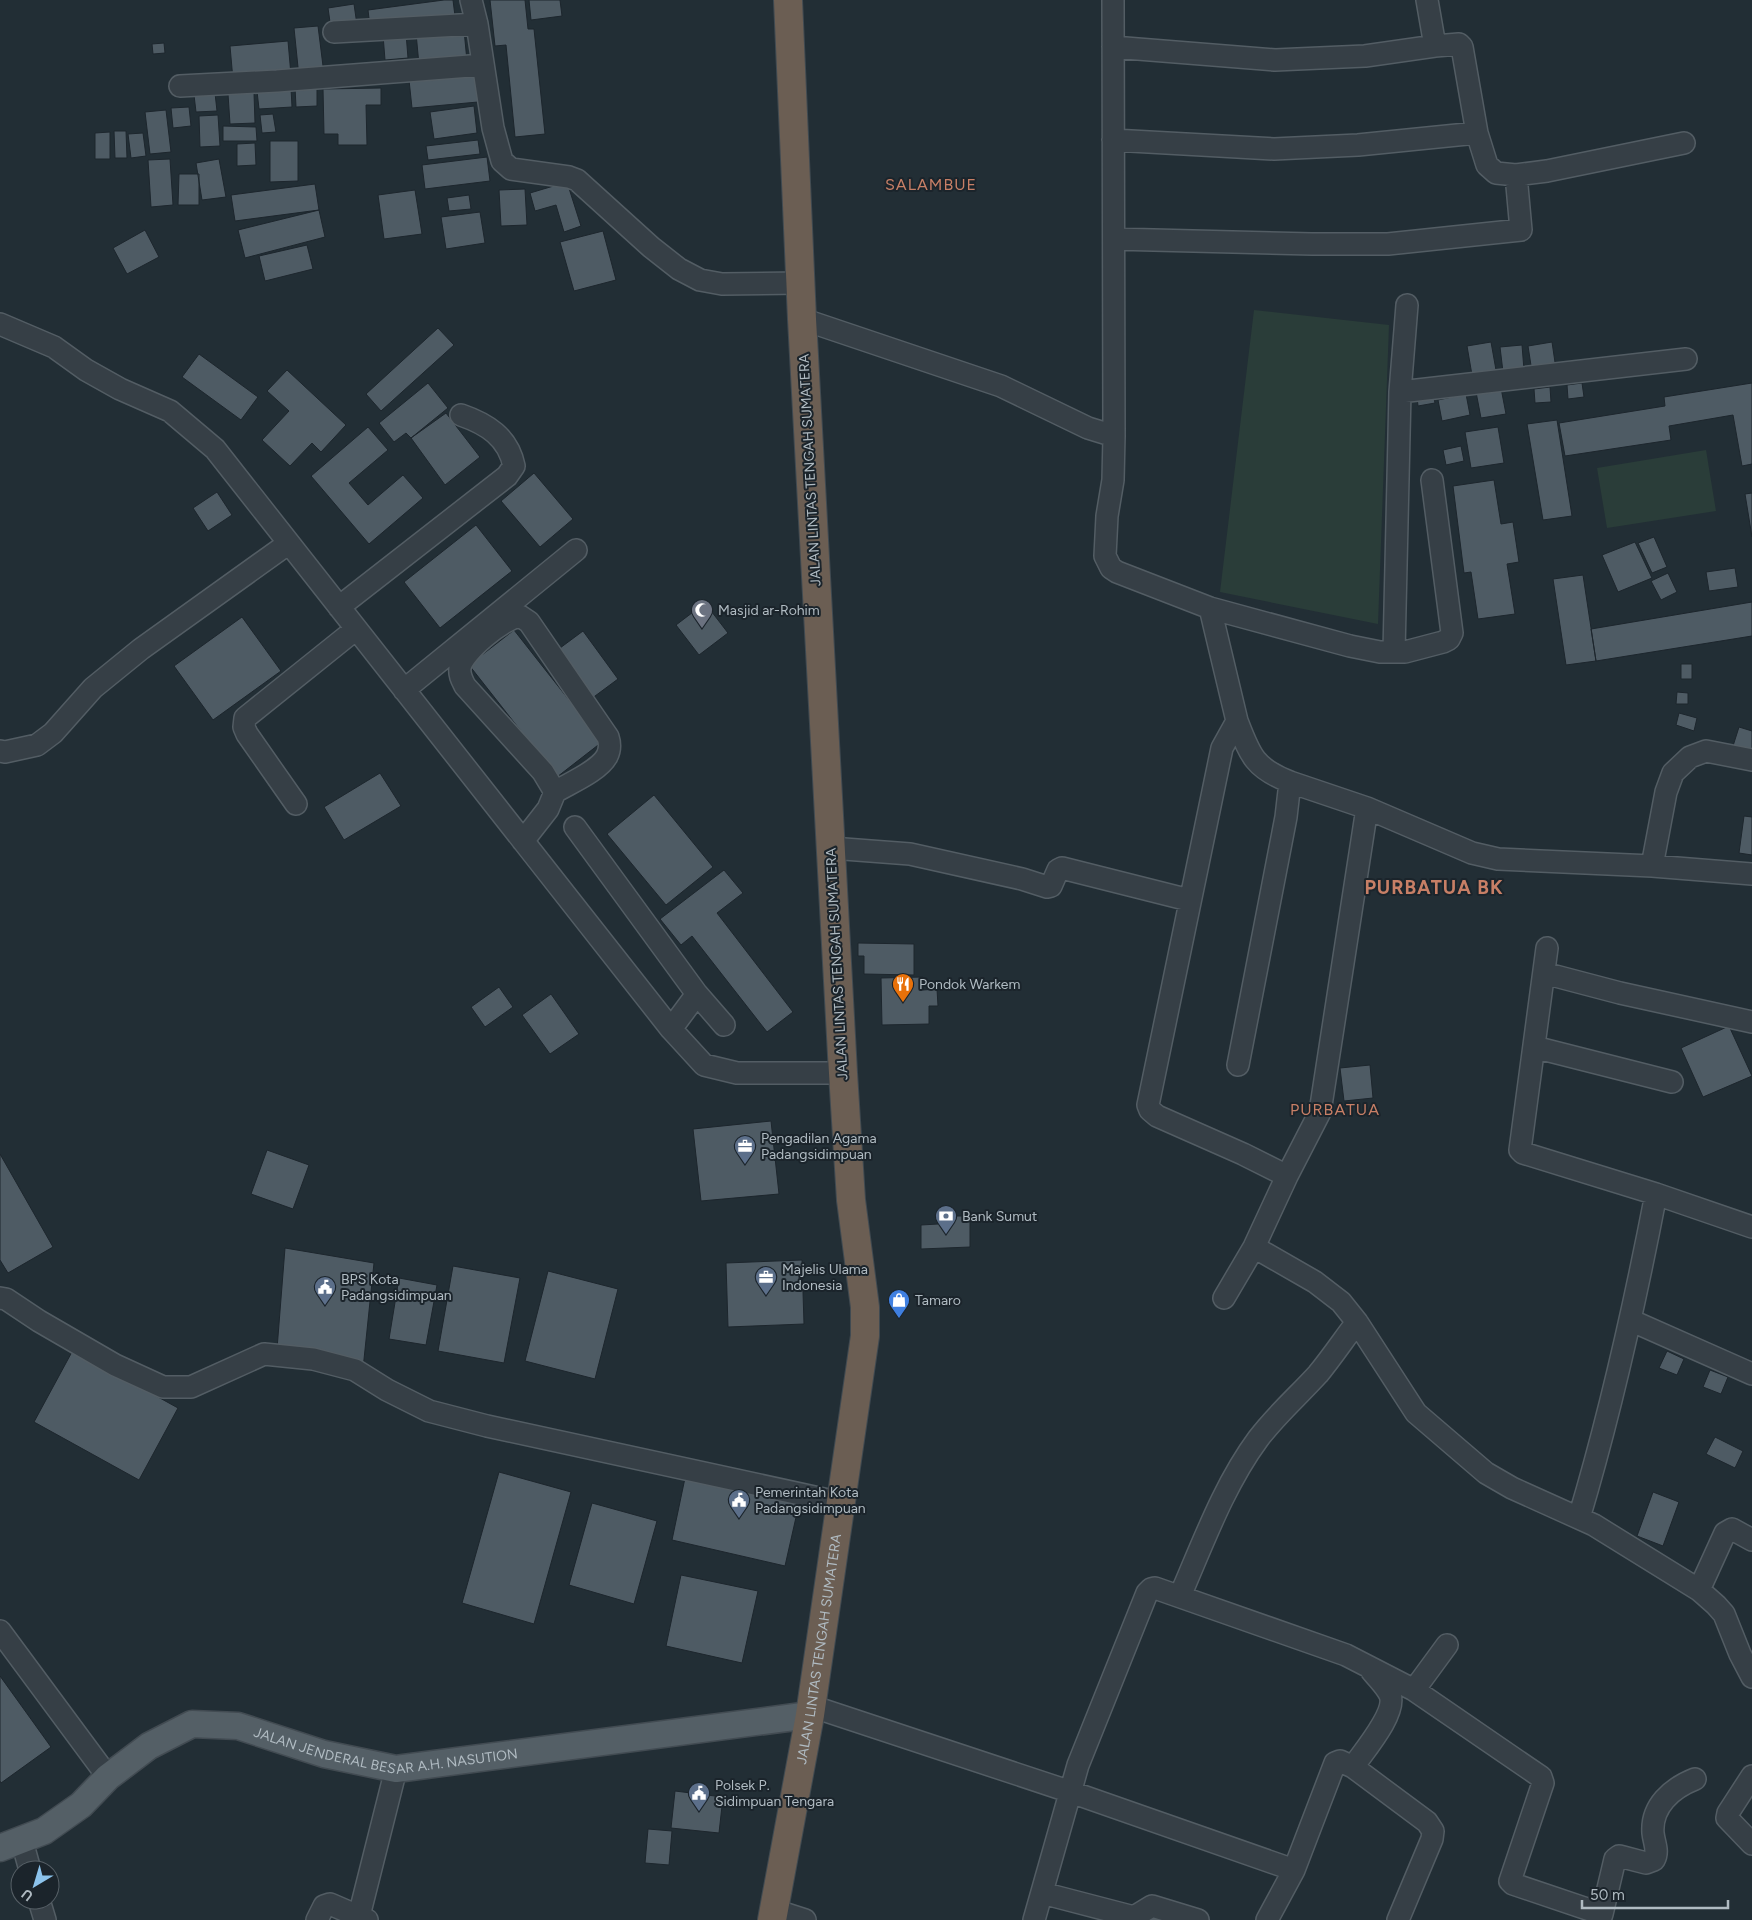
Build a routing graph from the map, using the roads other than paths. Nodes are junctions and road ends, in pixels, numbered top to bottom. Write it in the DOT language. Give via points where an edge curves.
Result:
graph roads {
  1 [pos="471,0"];
  2 [pos="788,0"];
  3 [pos="1113,0"];
  4 [pos="1427,0"];
  5 [pos="477,24"];
  6 [pos="334,32"];
  7 [pos="1435,46"];
  8 [pos="1113,47"];
  9 [pos="483,65"];
  10 [pos="180,86"];
  11 [pos="1477,133"];
  12 [pos="1114,140"];
  13 [pos="1684,143"];
  14 [pos="1516,174"];
  15 [pos="1114,240"];
  16 [pos="800,283"];
  17 [pos="1407,305"];
  18 [pos="802,319"];
  19 [pos="0,324"];
  20 [pos="1686,359"];
  21 [pos="1400,392"];
  22 [pos="461,415"];
  23 [pos="1114,436"];
  24 [pos="1432,480"];
  25 [pos="289,543"];
  26 [pos="576,550"];
  27 [pos="339,607"];
  28 [pos="1210,608"];
  29 [pos="356,629"];
  30 [pos="1394,652"];
  31 [pos="404,690"];
  32 [pos="1237,721"];
  33 [pos="0,751"];
  34 [pos="1752,760"];
  35 [pos="1290,782"];
  36 [pos="555,792"];
  37 [pos="296,804"];
  38 [pos="1367,808"];
  39 [pos="575,827"];
  40 [pos="523,841"];
  41 [pos="831,848"];
  42 [pos="1652,866"];
  43 [pos="1752,874"];
  44 [pos="1189,900"];
  45 [pos="1547,948"];
  46 [pos="1544,972"];
  47 [pos="697,994"];
  48 [pos="1752,1022"];
  49 [pos="724,1025"];
  50 [pos="671,1030"];
  51 [pos="1534,1047"];
  52 [pos="1238,1065"];
  53 [pos="843,1073"];
  54 [pos="1672,1082"];
  55 [pos="1286,1176"];
  56 [pos="1656,1194"];
  57 [pos="1752,1227"];
  58 [pos="1254,1247"];
  59 [pos="0,1298"];
  60 [pos="1224,1298"];
  61 [pos="1630,1320"];
  62 [pos="1357,1322"];
  63 [pos="1752,1374"];
  64 [pos="842,1503"];
  65 [pos="1579,1518"];
  66 [pos="1752,1540"];
  67 [pos="1698,1590"];
  68 [pos="1180,1596"];
  69 [pos="0,1631"];
  70 [pos="1447,1645"];
  71 [pos="1368,1665"];
  72 [pos="1752,1677"];
  73 [pos="1414,1690"];
  74 [pos="810,1711"];
  75 [pos="1353,1767"];
  76 [pos="396,1768"];
  77 [pos="1752,1776"];
  78 [pos="108,1777"];
  79 [pos="1695,1779"];
  80 [pos="1071,1792"];
  81 [pos="1752,1844"];
  82 [pos="11,1845"];
  83 [pos="22,1860"];
  84 [pos="1294,1870"];
  85 [pos="1042,1893"];
  86 [pos="773,1915"];
  87 [pos="1600,1917"];
  88 [pos="362,1919"];
  89 [pos="317,1920"];
  90 [pos="805,1920"];
  91 [pos="1034,1920"];
  92 [pos="1198,1920"];
  93 [pos="1267,1920"];
  94 [pos="1398,1920"];
  1 -- 5 [label="street"];
  2 -- 16 [label="highway, JALAN LINTAS TENGAH SUMATERA"];
  3 -- 8 [label="street"];
  4 -- 7 [label="street"];
  5 -- 6 [label="street"];
  5 -- 9 [label="street"];
  7 -- 8 [label="street" via="1365,56 1275,60"];
  7 -- 11 [label="street" via="1459,44 1462,47"];
  8 -- 12 [label="street"];
  9 -- 10 [label="street"];
  9 -- 16 [label="street" via="493,128 506,166 577,180 651,247 679,269 700,280 722,284"];
  11 -- 12 [label="street" via="1358,145 1274,149"];
  11 -- 14 [label="street" via="1491,170 1502,175"];
  12 -- 15 [label="street"];
  13 -- 14 [label="street" via="1548,171"];
  14 -- 15 [label="street" via="1520,230 1388,244"];
  15 -- 23 [label="street"];
  16 -- 18 [label="highway, JALAN LINTAS TENGAH SUMATERA"];
  17 -- 21 [label="street"];
  18 -- 23 [label="street" via="1001,386 1088,428"];
  18 -- 41 [label="highway, JALAN LINTAS TENGAH SUMATERA"];
  19 -- 25 [label="street" via="54,347 120,389 170,411 215,449"];
  20 -- 21 [label="street"];
  21 -- 30 [label="street"];
  22 -- 27 [label="street" via="480,422 498,435 511,451 514,466 507,476"];
  23 -- 28 [label="street" via="1105,556 1108,563 1117,572"];
  24 -- 30 [label="street" via="1451,636 1443,642"];
  25 -- 27 [label="street"];
  25 -- 33 [label="street" via="141,648 93,688 53,733 37,745"];
  26 -- 31 [label="street"];
  27 -- 29 [label="street"];
  28 -- 30 [label="street" via="1350,646"];
  28 -- 32 [label="street"];
  29 -- 31 [label="street"];
  29 -- 37 [label="street" via="245,718 247,734"];
  31 -- 40 [label="street"];
  32 -- 35 [label="street" via="1256,762"];
  32 -- 44 [label="street" via="1222,748"];
  34 -- 42 [label="street" via="1706,751 1690,757 1673,773 1666,792"];
  35 -- 38 [label="street"];
  35 -- 52 [label="street" via="1285,827"];
  36 -- 36 [label="street" via="543,772 465,686 460,675 462,660 468,653 513,617 520,616 529,622 608,736 608,755 600,765"];
  36 -- 40 [label="street" via="548,809"];
  38 -- 42 [label="street" via="1472,853 1498,859"];
  38 -- 55 [label="street" via="1320,1112"];
  39 -- 47 [label="street"];
  40 -- 50 [label="street"];
  41 -- 44 [label="street" via="910,854 1047,887 1052,884 1058,870 1064,869"];
  41 -- 53 [label="highway, JALAN LINTAS TENGAH SUMATERA"];
  42 -- 43 [label="street"];
  44 -- 55 [label="street" via="1148,1105 1157,1116"];
  45 -- 46 [label="street"];
  46 -- 48 [label="street" via="1620,993"];
  46 -- 51 [label="street"];
  47 -- 49 [label="street"];
  47 -- 50 [label="street"];
  50 -- 53 [label="street" via="704,1065 736,1073"];
  51 -- 54 [label="street"];
  51 -- 56 [label="street" via="1520,1151"];
  53 -- 64 [label="highway, JALAN LINTAS TENGAH SUMATERA" via="851,1200 866,1336"];
  55 -- 58 [label="street"];
  56 -- 57 [label="street"];
  56 -- 61 [label="street"];
  58 -- 60 [label="street"];
  58 -- 62 [label="street" via="1329,1292"];
  59 -- 64 [label="street" via="115,1365 163,1387 191,1387 264,1354 313,1359 355,1370 429,1411"];
  61 -- 63 [label="street"];
  61 -- 65 [label="street"];
  62 -- 65 [label="street" via="1407,1401 1427,1423 1486,1473"];
  62 -- 68 [label="street" via="1319,1372 1272,1422 1246,1456"];
  64 -- 74 [label="highway, JALAN LINTAS TENGAH SUMATERA"];
  65 -- 67 [label="street"];
  66 -- 67 [label="street" via="1732,1529 1725,1533"];
  67 -- 72 [label="street" via="1724,1614"];
  68 -- 71 [label="street"];
  68 -- 80 [label="street" via="1155,1588 1147,1593 1078,1765"];
  69 -- 78 [label="street"];
  70 -- 73 [label="street"];
  71 -- 73 [label="street"];
  71 -- 75 [label="street" via="1392,1704 1388,1716"];
  73 -- 87 [label="street" via="1544,1781 1510,1882"];
  74 -- 76 [label="main road, JALAN JENDERAL BESAR A.H. NASUTION"];
  74 -- 80 [label="street"];
  74 -- 86 [label="highway, JALAN LINTAS TENGAH SUMATERA"];
  75 -- 84 [label="street" via="1340,1761 1336,1763"];
  75 -- 94 [label="street" via="1426,1822 1433,1831"];
  76 -- 78 [label="main road, JALAN JENDERAL BESAR A.H. NASUTION" via="324,1754 238,1726 192,1724 149,1746"];
  76 -- 88 [label="street"];
  77 -- 81 [label="street" via="1727,1818"];
  78 -- 82 [label="main road, JALAN JENDERAL BESAR A.H. NASUTION" via="81,1805 44,1831"];
  79 -- 87 [label="street" via="1673,1791 1659,1807 1653,1824 1657,1854 1654,1860 1646,1863 1616,1857"];
  80 -- 84 [label="street"];
  80 -- 85 [label="street"];
  82 -- 83 [label="street"];
  84 -- 93 [label="street"];
  85 -- 91 [label="street"];
  85 -- 92 [label="street" via="1134,1917 1151,1906"];
  86 -- 90 [label="street"];
  88 -- 89 [label="street" via="327,1904"];
}
